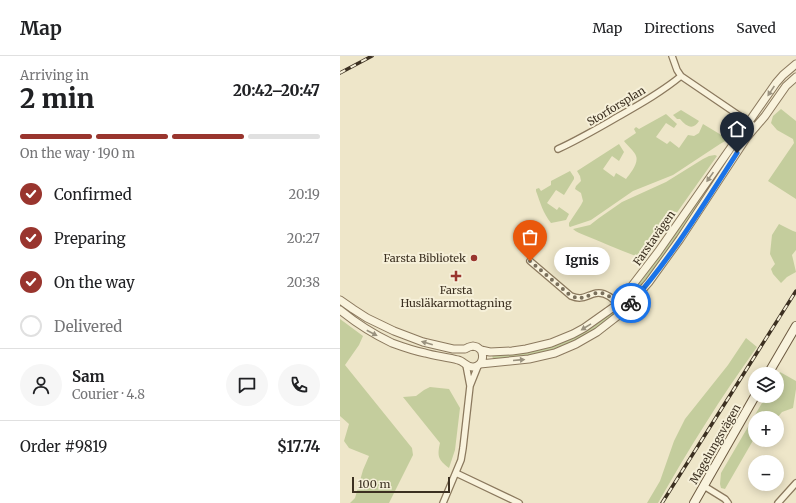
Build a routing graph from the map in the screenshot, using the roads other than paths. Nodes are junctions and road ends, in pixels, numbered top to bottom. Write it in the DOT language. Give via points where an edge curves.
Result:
graph roads {
  1 [pos="672,56"];
  2 [pos="796,64"];
  3 [pos="681,76"];
  4 [pos="796,77"];
  5 [pos="749,122"];
  6 [pos="756,127"];
  7 [pos="558,149"];
  8 [pos="530,261"];
  9 [pos="340,300"];
  10 [pos="618,304"];
  11 [pos="353,309"];
  12 [pos="340,310"];
  13 [pos="624,311"];
  14 [pos="796,326"];
  15 [pos="465,349"];
  16 [pos="481,350"];
  17 [pos="465,363"];
  18 [pos="479,365"];
  19 [pos="772,367"];
  20 [pos="470,386"];
  21 [pos="751,403"];
  22 [pos="456,473"];
  23 [pos="796,483"];
  24 [pos="704,486"];
  25 [pos="443,503"];
  26 [pos="519,503"];
  27 [pos="694,503"];
  28 [pos="728,503"];
  29 [pos="778,503"];
  1 -- 3 [label="street"];
  2 -- 5 [label="street, Farstavägen, one-way" via="783,75"];
  3 -- 5 [label="street"];
  3 -- 7 [label="street, Storforsplan" via="640,104"];
  4 -- 6 [label="street, Farstavägen" via="786,86"];
  5 -- 6 [label="street"];
  5 -- 10 [label="street, Farstavägen, one-way" via="658,252"];
  6 -- 13 [label="street, Farstavägen" via="680,239"];
  8 -- 10 [label="street" via="571,296 584,298 599,292 606,294"];
  9 -- 11 [label="street, Farstavägen"];
  10 -- 13 [label="street"];
  10 -- 16 [label="street, Farstavägen, one-way" via="584,328 551,343 512,351"];
  11 -- 12 [label="street"];
  15 -- 11 [label="street, Farstavägen, one-way" via="423,342 381,325"];
  12 -- 17 [label="street, Farstavägen, one-way" via="355,323 393,343 425,354 457,359"];
  18 -- 13 [label="street, Farstavägen, one-way" via="529,359 555,352 597,332"];
  14 -- 19 [label="main road"];
  15 -- 16 [label="street, Farstavägen" via="473,346"];
  15 -- 17 [label="street" via="462,357"];
  16 -- 18 [label="street" via="483,354"];
  17 -- 18 [label="street, Farstavägen" via="472,367"];
  17 -- 20 [label="street"];
  18 -- 20 [label="street"];
  20 -- 22 [label="street" via="463,448"];
  21 -- 24 [label="main road, Magelungsvägen"];
  22 -- 25 [label="street"];
  22 -- 26 [label="street"];
  23 -- 29 [label="street"];
  24 -- 27 [label="main road, Magelungsvägen"];
  24 -- 28 [label="street"];
}
